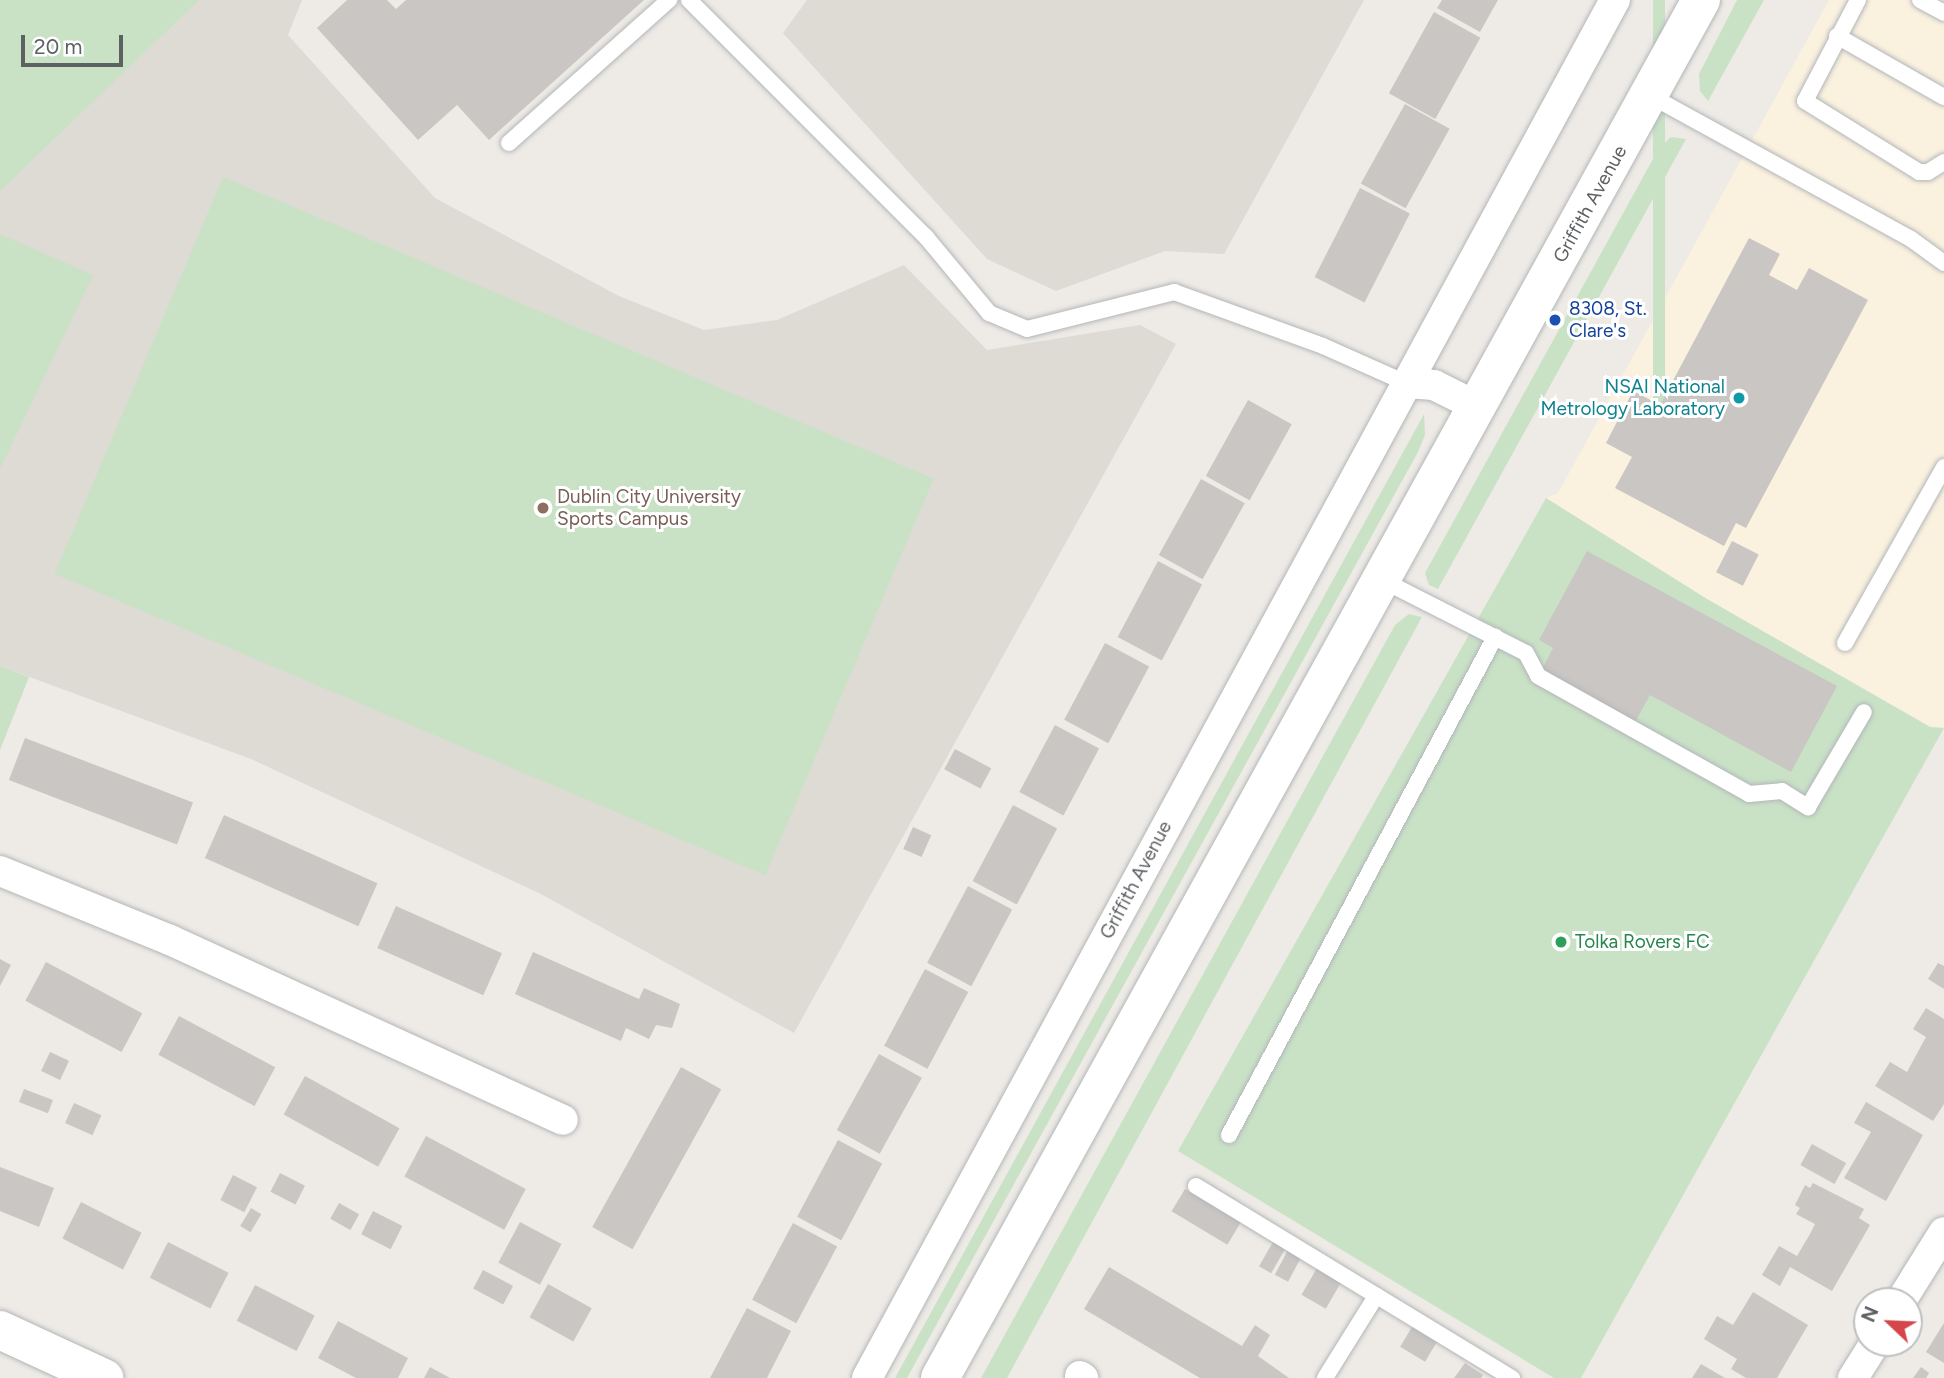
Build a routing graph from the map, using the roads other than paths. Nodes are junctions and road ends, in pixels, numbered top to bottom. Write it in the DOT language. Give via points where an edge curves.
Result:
graph roads {
  1 [pos="669,0"];
  2 [pos="689,0"];
  3 [pos="1615,0"];
  4 [pos="1701,0"];
  5 [pos="1858,0"];
  6 [pos="1920,0"];
  7 [pos="1944,13"];
  8 [pos="1837,36"];
  9 [pos="1650,95"];
  10 [pos="1944,97"];
  11 [pos="509,143"];
  12 [pos="1944,162"];
  13 [pos="1944,263"];
  14 [pos="1406,383"];
  15 [pos="1478,407"];
  16 [pos="1944,467"];
  17 [pos="1382,580"];
  18 [pos="1495,637"];
  19 [pos="1845,643"];
  20 [pos="1864,712"];
  21 [pos="0,871"];
  22 [pos="563,1120"];
  23 [pos="1229,1135"];
  24 [pos="1196,1186"];
  25 [pos="1944,1231"];
  26 [pos="1910,1287"];
  27 [pos="1376,1296"];
  28 [pos="0,1330"];
  29 [pos="1866,1357"];
  30 [pos="104,1378"];
  31 [pos="867,1378"];
  32 [pos="940,1378"];
  33 [pos="1325,1378"];
  34 [pos="1512,1378"];
  35 [pos="1853,1378"];
  1 -- 11 [label="lane"];
  2 -- 14 [label="lane" via="926,237 989,313 1027,329 1174,292 1323,346"];
  3 -- 14 [label="street, Griffith Avenue"];
  4 -- 9 [label="main road, Griffith Avenue"];
  5 -- 8 [label="lane"];
  6 -- 7 [label="lane"];
  8 -- 10 [label="lane"];
  8 -- 12 [label="lane" via="1805,95 1809,107 1919,172"];
  9 -- 13 [label="lane" via="1911,239"];
  9 -- 15 [label="main road, Griffith Avenue"];
  14 -- 15 [label="street" via="1434,385"];
  14 -- 31 [label="street, Griffith Avenue"];
  15 -- 17 [label="main road, Griffith Avenue"];
  16 -- 19 [label="lane"];
  17 -- 18 [label="lane"];
  17 -- 32 [label="main road, Griffith Avenue"];
  18 -- 20 [label="lane" via="1526,653 1538,676 1749,794 1782,791 1808,807"];
  18 -- 23 [label="lane"];
  21 -- 22 [label="street" via="170,940"];
  24 -- 27 [label="lane"];
  25 -- 26 [label="street"];
  27 -- 33 [label="lane"];
  27 -- 34 [label="lane"];
  28 -- 30 [label="main road"];
  29 -- 35 [label="street"];
}
